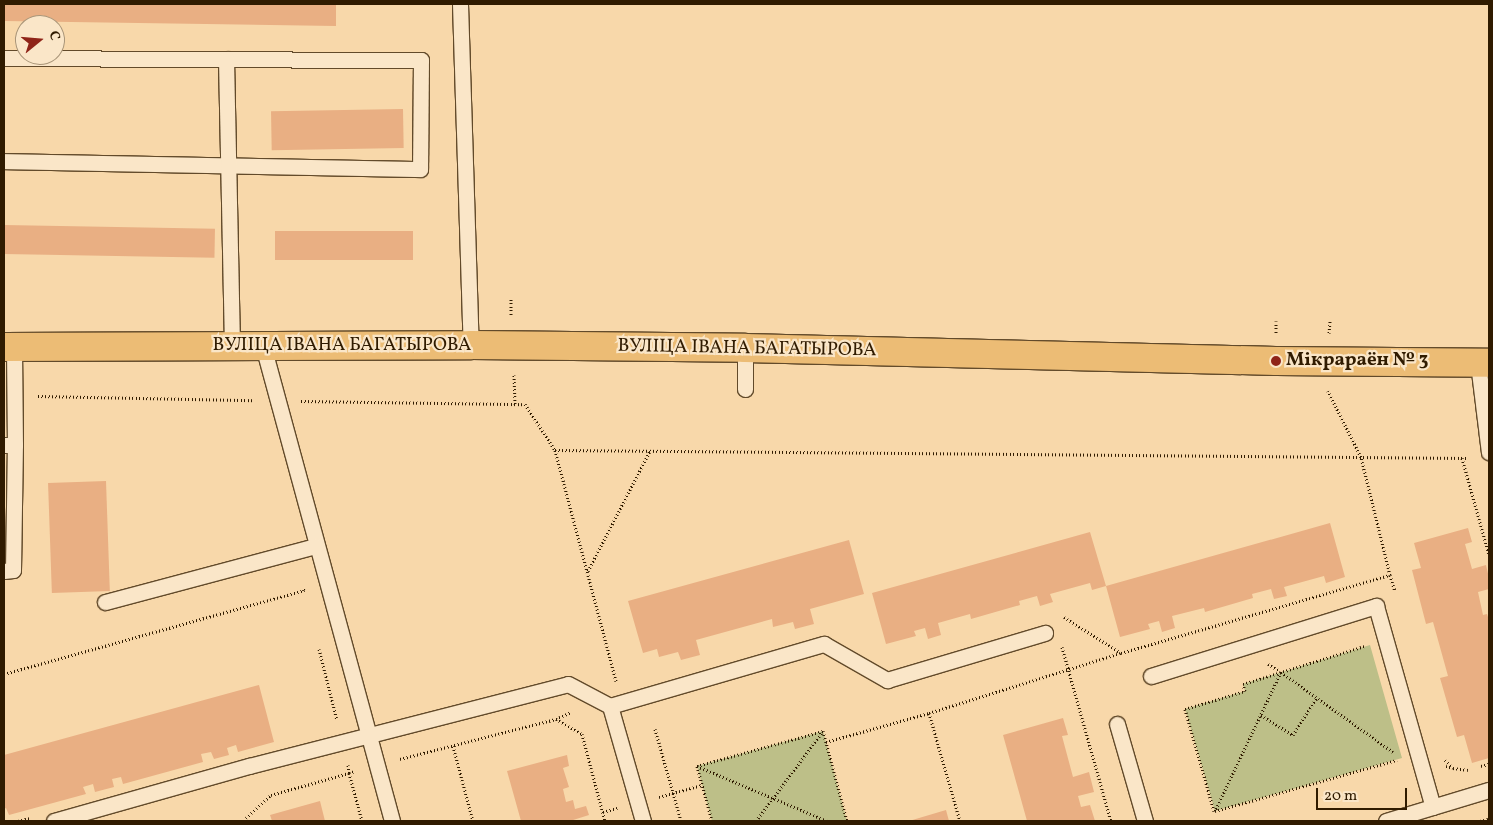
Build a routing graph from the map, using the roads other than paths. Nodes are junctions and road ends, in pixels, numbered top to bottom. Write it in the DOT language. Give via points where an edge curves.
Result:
graph roads {
  1 [pos="460,4"];
  2 [pos="4,58"];
  3 [pos="226,59"];
  4 [pos="4,161"];
  5 [pos="228,166"];
  6 [pos="471,345"];
  7 [pos="232,346"];
  8 [pos="263,346"];
  9 [pos="9,347"];
  10 [pos="744,348"];
  11 [pos="1484,363"];
  12 [pos="745,389"];
  13 [pos="9,445"];
  14 [pos="1489,452"];
  15 [pos="316,546"];
  16 [pos="4,571"];
  17 [pos="105,602"];
  18 [pos="1045,632"];
  19 [pos="1151,676"];
  20 [pos="610,706"];
  21 [pos="1117,724"];
  22 [pos="367,736"];
  23 [pos="1489,790"];
  24 [pos="1433,807"];
  25 [pos="54,821"];
  26 [pos="392,821"];
  27 [pos="643,821"];
  28 [pos="1145,821"];
  29 [pos="1386,821"];
  1 -- 6 [label="lane"];
  2 -- 3 [label="lane"];
  3 -- 5 [label="lane"];
  3 -- 5 [label="lane" via="421,60 420,169"];
  4 -- 5 [label="lane"];
  5 -- 7 [label="lane"];
  6 -- 8 [label="main road, ВУЛІЦА ІВАНА БАГАТЫРОВА"];
  6 -- 10 [label="main road, ВУЛІЦА ІВАНА БАГАТЫРОВА"];
  7 -- 8 [label="main road, ВУЛІЦА ІВАНА БАГАТЫРОВА"];
  7 -- 9 [label="main road, ВУЛІЦА ІВАНА БАГАТЫРОВА"];
  8 -- 15 [label="lane"];
  9 -- 13 [label="lane"];
  10 -- 11 [label="main road, ВУЛІЦА ІВАНА БАГАТЫРОВА"];
  10 -- 12 [label="lane"];
  11 -- 14 [label="lane"];
  13 -- 16 [label="lane" via="13,570"];
  15 -- 17 [label="lane"];
  15 -- 22 [label="lane"];
  18 -- 20 [label="lane" via="887,680 824,644"];
  19 -- 24 [label="lane" via="1376,606"];
  20 -- 22 [label="lane" via="568,684"];
  20 -- 27 [label="lane"];
  21 -- 28 [label="lane"];
  22 -- 25 [label="lane"];
  22 -- 26 [label="lane"];
  23 -- 24 [label="lane"];
  24 -- 29 [label="lane"];
}
